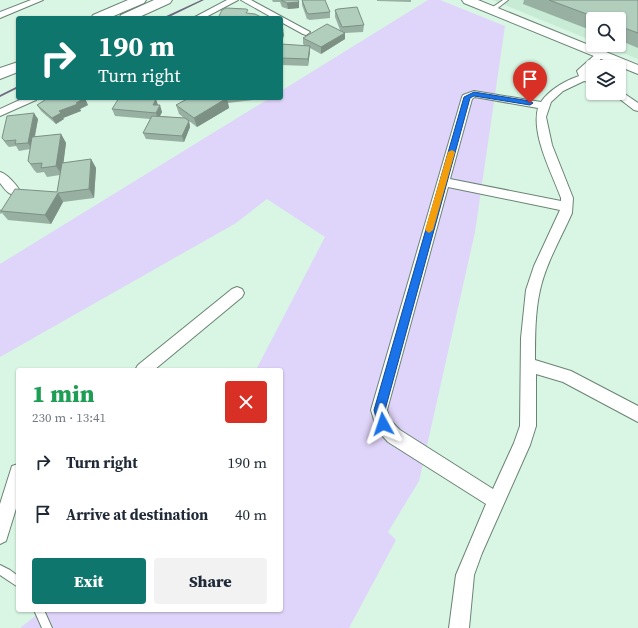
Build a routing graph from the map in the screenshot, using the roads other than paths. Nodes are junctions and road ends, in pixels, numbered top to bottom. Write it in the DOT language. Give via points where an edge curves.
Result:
graph roads {
  1 [pos="39,0"];
  2 [pos="139,0"];
  3 [pos="234,0"];
  4 [pos="245,0"];
  5 [pos="468,0"];
  6 [pos="506,0"];
  7 [pos="158,1"];
  8 [pos="492,10"];
  9 [pos="0,15"];
  10 [pos="103,16"];
  11 [pos="120,16"];
  12 [pos="129,16"];
  13 [pos="201,16"];
  14 [pos="274,16"];
  15 [pos="283,20"];
  16 [pos="306,32"];
  17 [pos="16,54"];
  18 [pos="604,60"];
  19 [pos="0,61"];
  20 [pos="16,67"];
  21 [pos="626,67"];
  22 [pos="638,70"];
  23 [pos="0,74"];
  24 [pos="586,80"];
  25 [pos="626,99"];
  26 [pos="28,100"];
  27 [pos="544,106"];
  28 [pos="638,108"];
  29 [pos="0,114"];
  30 [pos="0,176"];
  31 [pos="443,182"];
  32 [pos="14,191"];
  33 [pos="567,207"];
  34 [pos="237,293"];
  35 [pos="528,365"];
  36 [pos="145,368"];
  37 [pos="638,414"];
  38 [pos="16,479"];
  39 [pos="496,501"];
  40 [pos="0,535"];
  41 [pos="0,570"];
  42 [pos="16,580"];
  43 [pos="40,612"];
  44 [pos="47,628"];
  45 [pos="459,628"];
  1 -- 9 [label="street"];
  2 -- 10 [label="main road"];
  3 -- 13 [label="street"];
  4 -- 14 [label="street"];
  5 -- 8 [label="main road"];
  6 -- 8 [label="lane"];
  7 -- 11 [label="main road"];
  7 -- 12 [label="main road"];
  8 -- 18 [label="main road"];
  15 -- 16 [label="street"];
  17 -- 19 [label="main road"];
  20 -- 23 [label="main road"];
  21 -- 22 [label="main road"];
  24 -- 27 [label="street" via="564,86 552,95"];
  25 -- 28 [label="street"];
  26 -- 29 [label="street"];
  27 -- 31 [label="street" via="474,94 467,97"];
  27 -- 33 [label="street" via="541,118 545,139 567,198"];
  30 -- 32 [label="street"];
  31 -- 33 [label="street"];
  31 -- 39 [label="street" via="379,410 383,424 394,436"];
  33 -- 35 [label="street" via="533,290"];
  34 -- 36 [label="street"];
  35 -- 37 [label="street" via="566,376"];
  35 -- 39 [label="street" via="528,426"];
  38 -- 40 [label="street"];
  39 -- 45 [label="street" via="465,575"];
  41 -- 42 [label="lane"];
  43 -- 44 [label="lane"];
}
